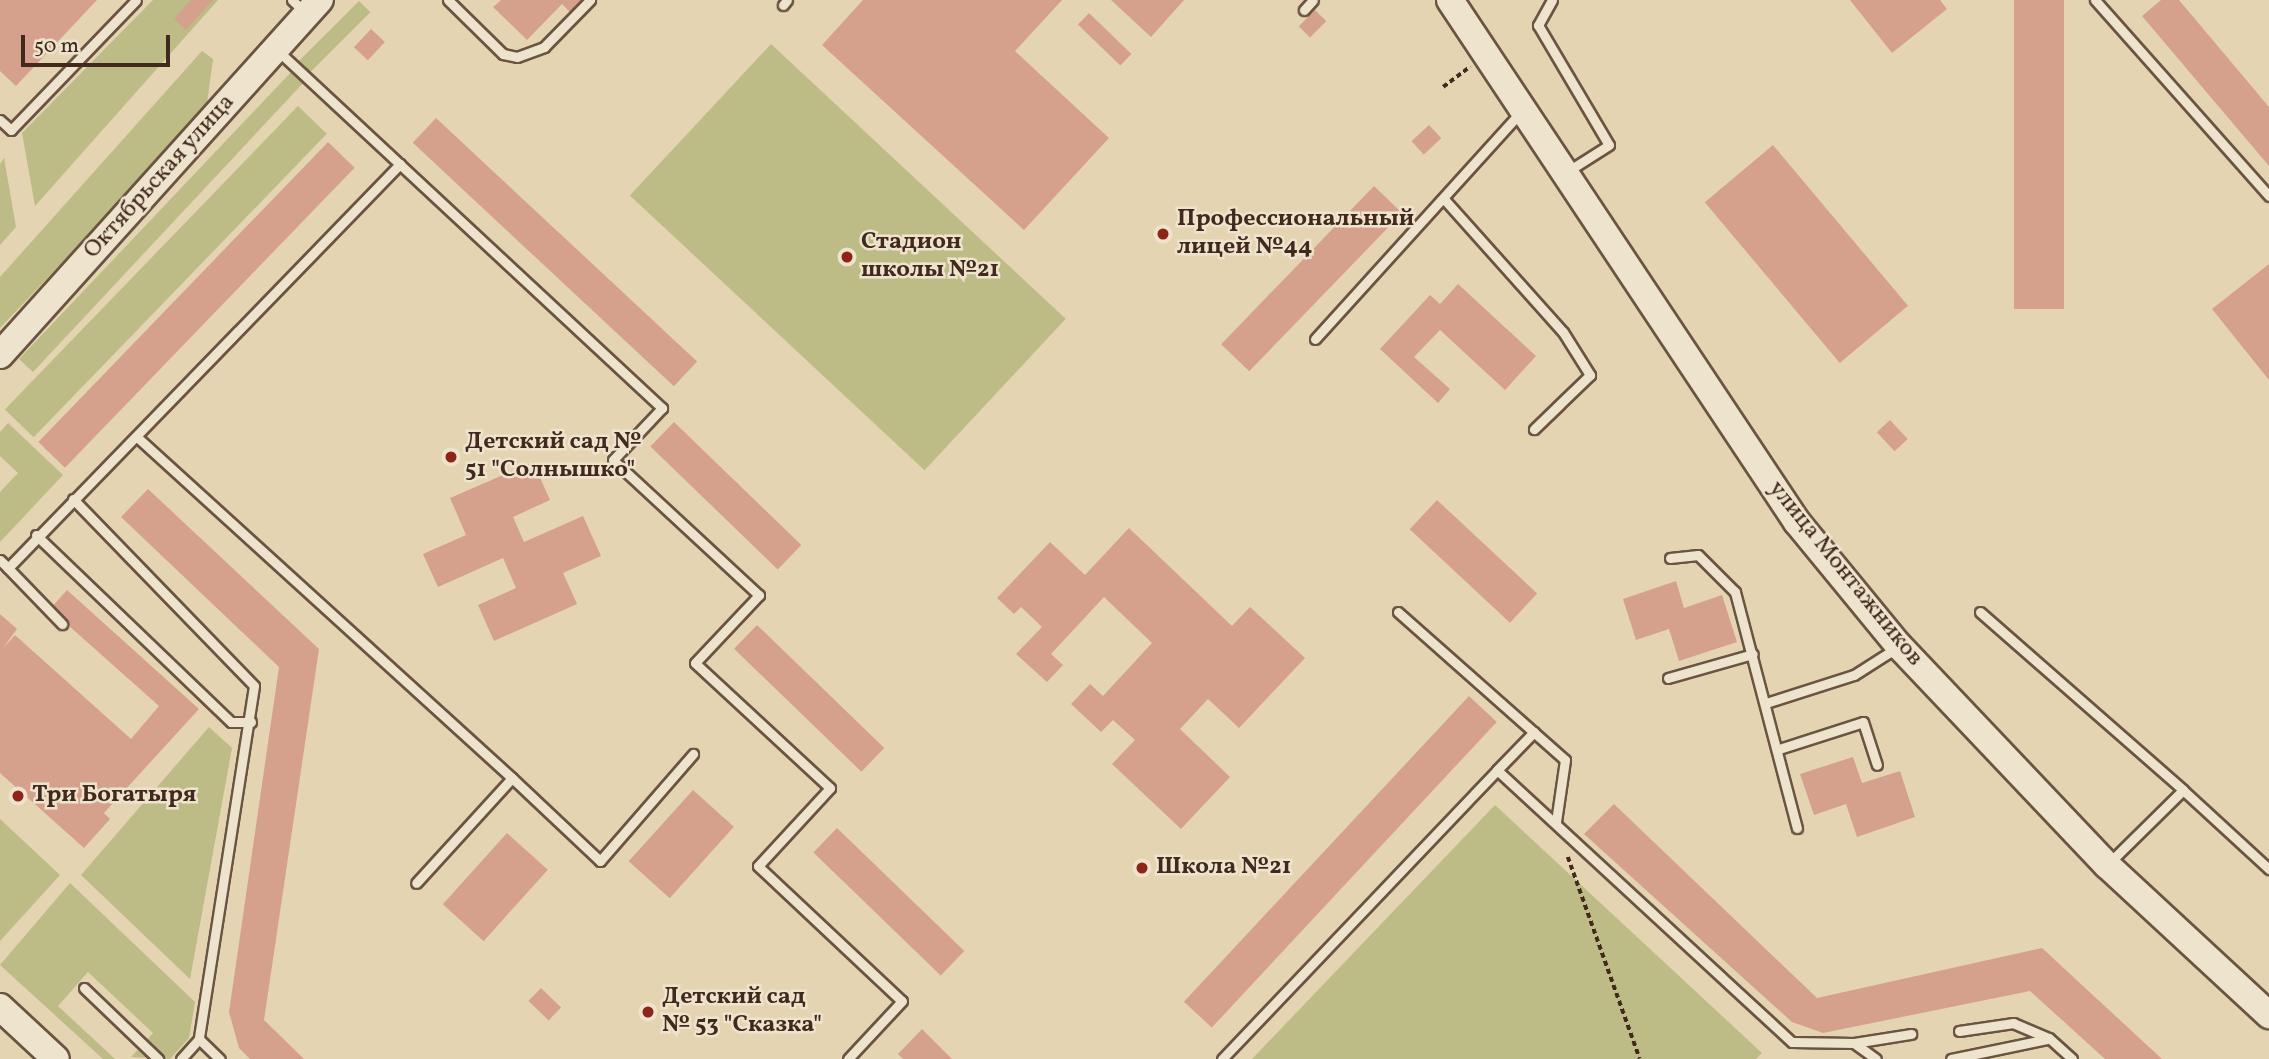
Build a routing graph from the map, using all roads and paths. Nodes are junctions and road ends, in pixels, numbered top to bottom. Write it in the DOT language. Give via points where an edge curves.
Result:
graph roads {
  1 [pos="136,0"];
  2 [pos="448,0"];
  3 [pos="590,0"];
  4 [pos="1313,0"];
  5 [pos="1450,0"];
  6 [pos="1552,0"];
  7 [pos="2095,0"];
  8 [pos="307,5"];
  9 [pos="1304,10"];
  10 [pos="276,49"];
  11 [pos="1523,109"];
  12 [pos="0,120"];
  13 [pos="400,164"];
  14 [pos="1564,174"];
  15 [pos="2269,196"];
  16 [pos="1444,199"];
  17 [pos="1315,338"];
  18 [pos="0,355"];
  19 [pos="1534,429"];
  20 [pos="137,437"];
  21 [pos="73,499"];
  22 [pos="36,534"];
  23 [pos="1670,558"];
  24 [pos="0,560"];
  25 [pos="8,568"];
  26 [pos="1398,612"];
  27 [pos="1980,612"];
  28 [pos="62,624"];
  29 [pos="1899,646"];
  30 [pos="1753,654"];
  31 [pos="1668,678"];
  32 [pos="1766,703"];
  33 [pos="251,722"];
  34 [pos="1534,732"];
  35 [pos="1779,749"];
  36 [pos="694,754"];
  37 [pos="1877,765"];
  38 [pos="1497,770"];
  39 [pos="512,779"];
  40 [pos="2183,790"];
  41 [pos="1556,822"];
  42 [pos="1797,828"];
  43 [pos="2107,865"];
  44 [pos="2269,869"];
  45 [pos="416,883"];
  46 [pos="84,988"];
  47 [pos="0,1007"];
  48 [pos="2269,1015"];
  49 [pos="1959,1031"];
  50 [pos="1911,1034"];
  51 [pos="2049,1038"];
  52 [pos="199,1039"];
  53 [pos="1854,1043"];
  54 [pos="56,1059"];
  55 [pos="158,1059"];
  56 [pos="181,1059"];
  57 [pos="220,1059"];
  58 [pos="848,1059"];
  59 [pos="1222,1059"];
  60 [pos="1640,1059"];
  61 [pos="1876,1059"];
  62 [pos="1951,1059"];
  63 [pos="2072,1059"];
  1 -- 12 [label="lane" via="10,130"];
  2 -- 3 [label="lane" via="503,54 517,57 544,47"];
  4 -- 9 [label="lane"];
  5 -- 11 [label="street, улица Монтажников"];
  6 -- 14 [label="lane" via="1538,25 1609,145"];
  7 -- 15 [label="lane"];
  8 -- 10 [label="street, Октябрьская улица"];
  10 -- 13 [label="lane"];
  10 -- 18 [label="street, Октябрьская улица"];
  11 -- 14 [label="street, улица Монтажников"];
  11 -- 16 [label="lane"];
  13 -- 20 [label="lane"];
  13 -- 58 [label="lane" via="662,408 613,460 759,595 695,663 830,788 758,866 902,1001"];
  14 -- 29 [label="street, улица Монтажников" via="1797,522"];
  16 -- 17 [label="lane"];
  16 -- 19 [label="lane" via="1563,331 1590,375"];
  20 -- 21 [label="lane"];
  20 -- 39 [label="lane"];
  21 -- 22 [label="lane"];
  21 -- 33 [label="lane" via="254,686"];
  22 -- 25 [label="lane"];
  22 -- 33 [label="lane" via="231,722"];
  23 -- 30 [label="lane" via="1698,555 1735,592"];
  24 -- 25 [label="lane"];
  25 -- 28 [label="lane"];
  26 -- 34 [label="lane"];
  27 -- 40 [label="lane"];
  29 -- 32 [label="lane" via="1854,675"];
  29 -- 43 [label="street, улица Монтажников"];
  30 -- 31 [label="lane"];
  30 -- 32 [label="lane"];
  32 -- 35 [label="lane"];
  33 -- 52 [label="lane"];
  34 -- 38 [label="lane"];
  34 -- 41 [label="lane" via="1565,760"];
  35 -- 37 [label="lane" via="1863,722"];
  35 -- 42 [label="lane"];
  36 -- 39 [label="lane" via="600,861"];
  38 -- 41 [label="lane"];
  38 -- 59 [label="lane"];
  39 -- 45 [label="lane"];
  40 -- 43 [label="lane"];
  40 -- 44 [label="lane"];
  41 -- 53 [label="lane" via="1792,1042"];
  41 -- 60 [label="path"];
  43 -- 48 [label="street, улица Монтажников"];
  46 -- 55 [label="lane"];
  47 -- 54 [label="street"];
  49 -- 51 [label="lane" via="2013,1023"];
  50 -- 53 [label="lane"];
  51 -- 62 [label="lane"];
  51 -- 63 [label="lane"];
  52 -- 56 [label="lane"];
  52 -- 57 [label="lane"];
  53 -- 61 [label="lane"];
}
